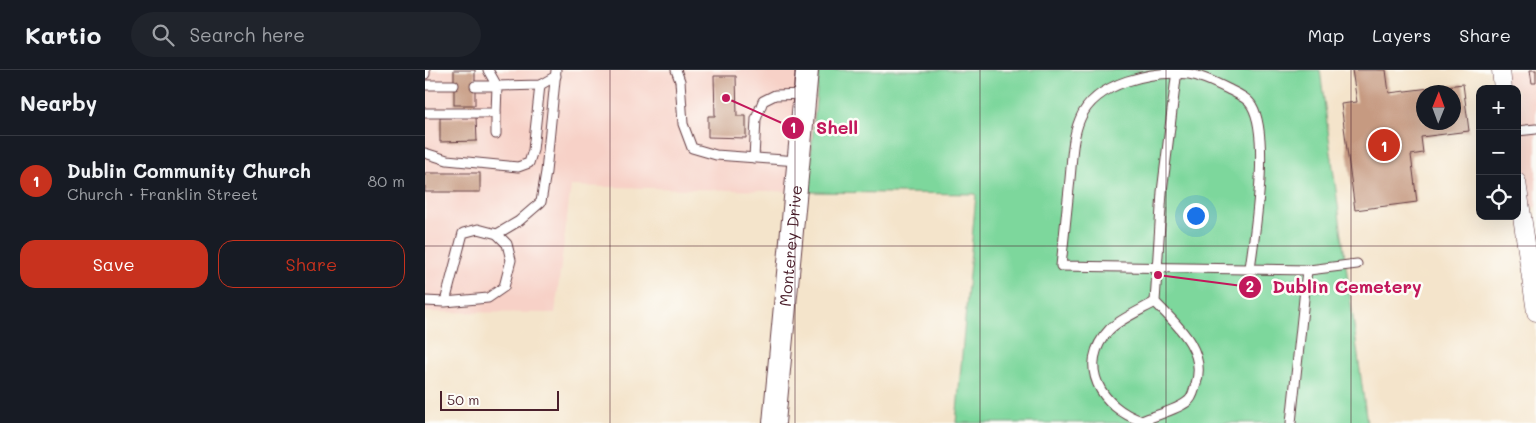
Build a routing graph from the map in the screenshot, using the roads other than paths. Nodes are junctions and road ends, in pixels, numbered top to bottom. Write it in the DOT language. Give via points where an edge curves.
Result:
graph roads {
  1 [pos="489,70"];
  2 [pos="676,70"];
  3 [pos="807,70"];
  4 [pos="1501,70"];
  5 [pos="1177,72"];
  6 [pos="556,73"];
  7 [pos="425,85"];
  8 [pos="454,85"];
  9 [pos="540,85"];
  10 [pos="1503,85"];
  11 [pos="475,86"];
  12 [pos="497,86"];
  13 [pos="805,94"];
  14 [pos="425,113"];
  15 [pos="496,113"];
  16 [pos="1536,129"];
  17 [pos="1521,131"];
  18 [pos="496,134"];
  19 [pos="425,153"];
  20 [pos="754,158"];
  21 [pos="799,161"];
  22 [pos="1521,209"];
  23 [pos="497,234"];
  24 [pos="1357,264"];
  25 [pos="1157,267"];
  26 [pos="1250,268"];
  27 [pos="1307,270"];
  28 [pos="425,301"];
  29 [pos="445,302"];
  30 [pos="1155,302"];
  31 [pos="1536,312"];
  32 [pos="1142,422"];
  33 [pos="774,423"];
  34 [pos="1291,423"];
  1 -- 12 [label="lane"];
  2 -- 20 [label="lane" via="680,81 683,124 692,148 716,155"];
  3 -- 13 [label="street, Monterey Drive"];
  4 -- 10 [label="street"];
  5 -- 25 [label="lane" via="1162,192"];
  5 -- 25 [label="lane" via="1130,79 1093,99 1080,118 1074,141 1061,266"];
  5 -- 26 [label="lane" via="1216,83 1252,105 1259,124 1260,166"];
  6 -- 9 [label="lane"];
  6 -- 23 [label="lane" via="541,202"];
  7 -- 8 [label="lane"];
  9 -- 12 [label="lane"];
  9 -- 19 [label="lane" via="529,162 518,167 447,160"];
  11 -- 12 [label="lane"];
  12 -- 15 [label="lane"];
  13 -- 20 [label="lane" via="775,95 763,101 756,119"];
  13 -- 21 [label="street, Monterey Drive"];
  14 -- 15 [label="lane"];
  15 -- 18 [label="lane"];
  16 -- 17 [label="lane"];
  20 -- 21 [label="lane"];
  21 -- 33 [label="street, Monterey Drive"];
  22 -- 31 [label="street"];
  23 -- 29 [label="lane" via="478,229 463,233"];
  23 -- 29 [label="lane" via="507,244 511,260 504,286 488,298"];
  24 -- 27 [label="lane"];
  25 -- 26 [label="lane"];
  25 -- 30 [label="lane"];
  26 -- 27 [label="lane"];
  27 -- 34 [label="lane"];
  28 -- 29 [label="lane"];
  30 -- 32 [label="lane" via="1193,347 1198,378 1190,400"];
  30 -- 32 [label="lane" via="1111,328 1099,342 1093,358 1101,391 1112,405"];
}
